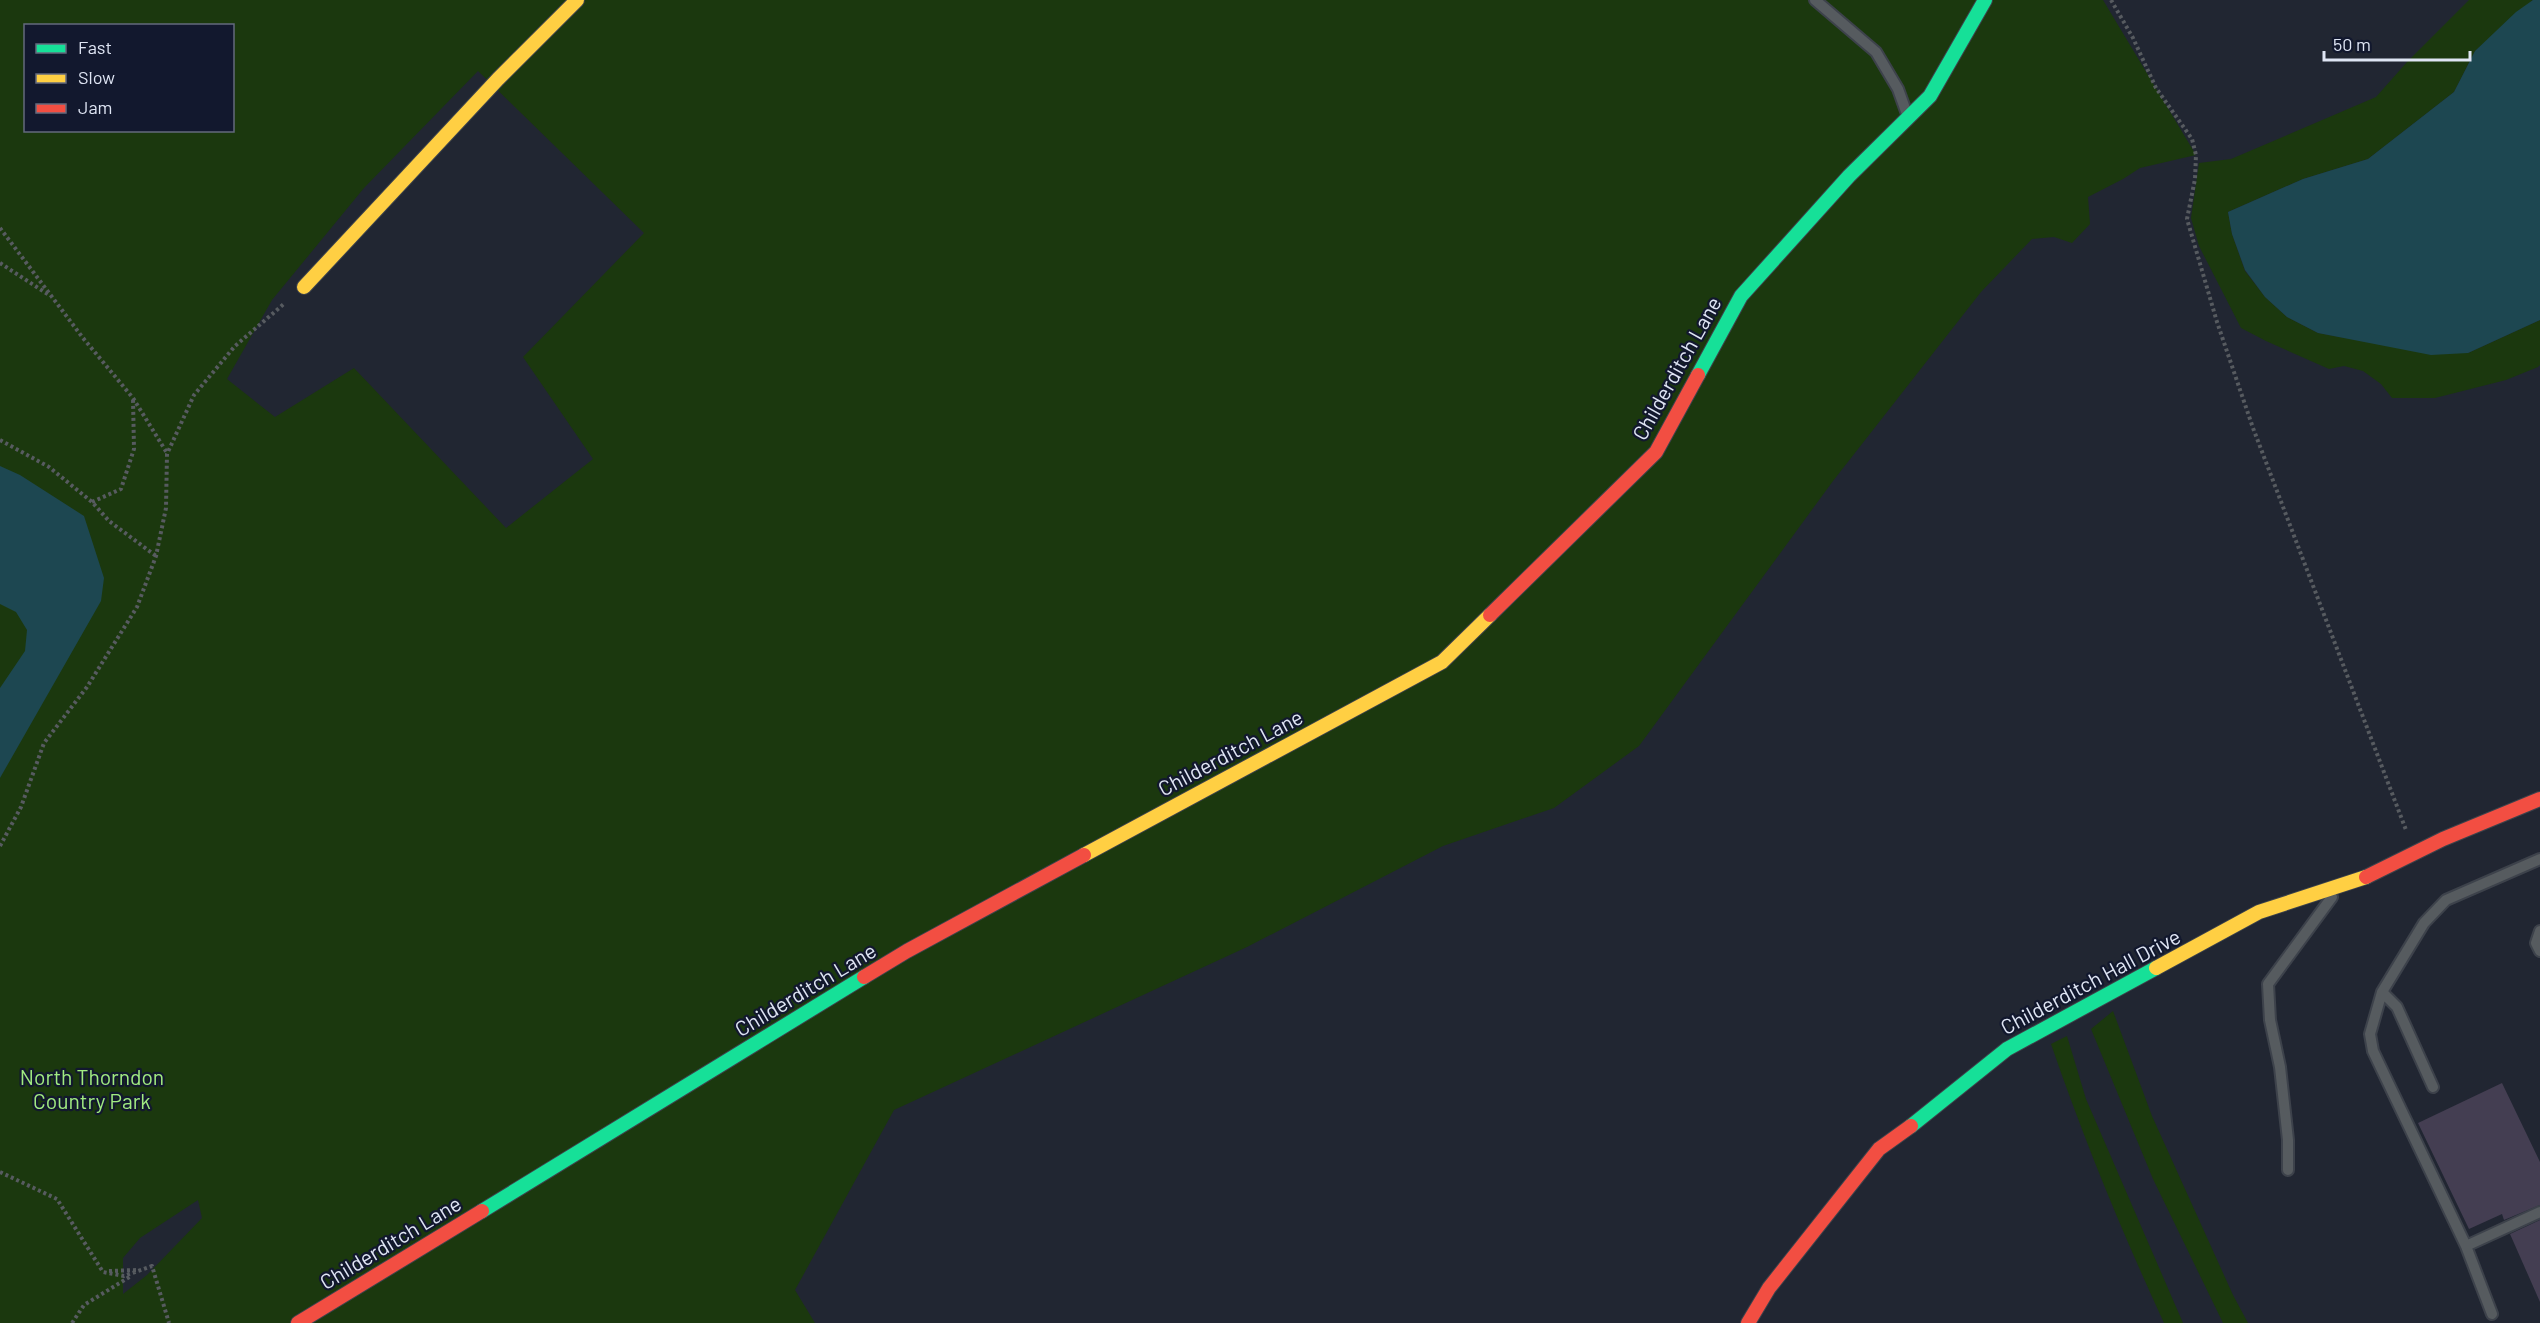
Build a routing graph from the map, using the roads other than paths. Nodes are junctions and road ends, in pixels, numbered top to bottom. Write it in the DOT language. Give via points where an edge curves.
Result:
graph roads {
  1 [pos="576,0"];
  2 [pos="1815,0"];
  3 [pos="1985,0"];
  4 [pos="1908,117"];
  5 [pos="304,287"];
  6 [pos="2540,799"];
  7 [pos="2540,860"];
  8 [pos="2339,887"];
  9 [pos="2540,931"];
  10 [pos="2540,951"];
  11 [pos="2382,992"];
  12 [pos="2433,1087"];
  13 [pos="2288,1170"];
  14 [pos="2540,1212"];
  15 [pos="2466,1246"];
  16 [pos="2492,1314"];
  17 [pos="298,1323"];
  18 [pos="1748,1323"];
  1 -- 5 [label="street"];
  2 -- 4 [label="lane" via="1876,52 1898,89"];
  3 -- 4 [label="street, Childerditch Lane" via="1930,96"];
  4 -- 17 [label="street, Childerditch Lane" via="1741,296 1656,452 1442,662 907,951"];
  6 -- 8 [label="street, Childerditch Hall Drive"];
  7 -- 11 [label="lane" via="2446,900 2424,923"];
  8 -- 13 [label="lane" via="2268,984 2287,1129"];
  8 -- 18 [label="street, Childerditch Hall Drive" via="2259,912 2007,1049 1879,1149 1769,1288"];
  9 -- 10 [label="lane" via="2536,944"];
  11 -- 12 [label="lane" via="2397,1007"];
  11 -- 15 [label="lane" via="2370,1034 2373,1051"];
  14 -- 15 [label="lane"];
  15 -- 16 [label="lane"];
}
